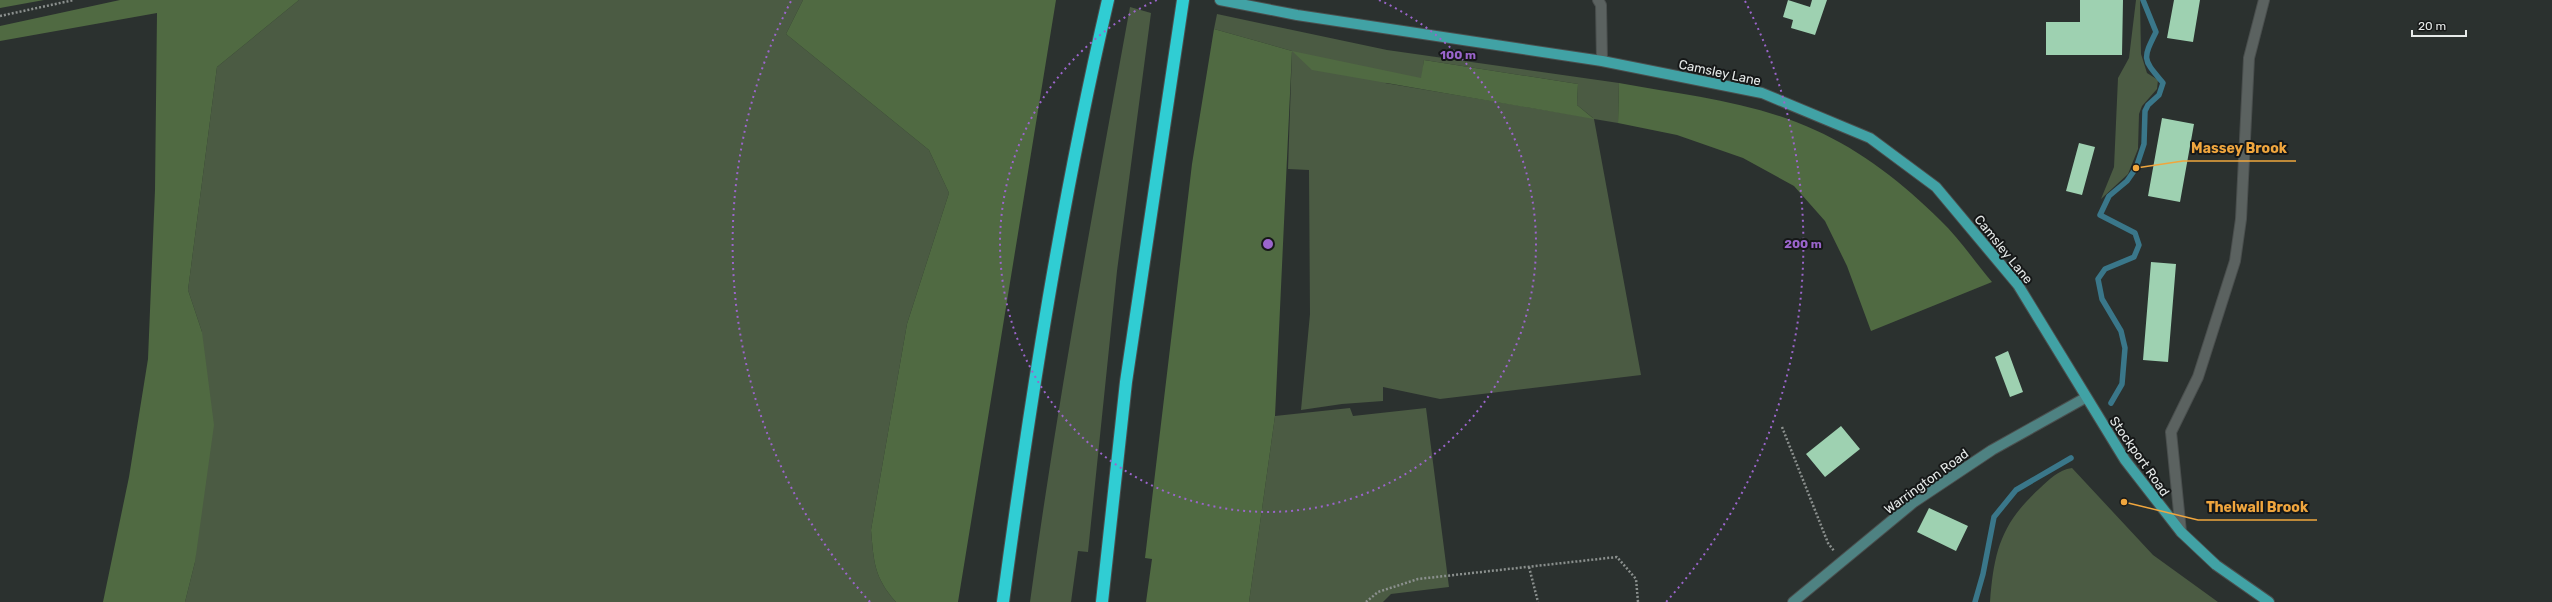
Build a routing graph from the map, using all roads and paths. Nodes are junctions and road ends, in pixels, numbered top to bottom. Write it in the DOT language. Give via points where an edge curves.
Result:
graph roads {
  1 [pos="74,0"];
  2 [pos="1108,0"];
  3 [pos="1183,0"];
  4 [pos="1220,0"];
  5 [pos="1598,0"];
  6 [pos="2264,0"];
  7 [pos="0,16"];
  8 [pos="1602,61"];
  9 [pos="2085,398"];
  10 [pos="1782,427"];
  11 [pos="2181,532"];
  12 [pos="1843,562"];
  13 [pos="1529,567"];
  14 [pos="1003,602"];
  15 [pos="1102,602"];
  16 [pos="1366,602"];
  17 [pos="1538,602"];
  18 [pos="1638,602"];
  19 [pos="1793,602"];
  20 [pos="2269,602"];
  1 -- 7 [label="path"];
  2 -- 14 [label="highway" via="1047,317"];
  3 -- 15 [label="highway" via="1126,382"];
  4 -- 8 [label="main road, Camsley Lane" via="1297,15"];
  5 -- 8 [label="lane" via="1601,5"];
  6 -- 11 [label="lane" via="2249,58 2241,219 2234,261 2198,378 2171,432"];
  8 -- 9 [label="main road, Camsley Lane" via="1762,93 1870,138 1936,187 1947,199 2018,285"];
  9 -- 11 [label="main road, Stockport Road" via="2125,460"];
  9 -- 12 [label="street, Warrington Road" via="1992,450 1914,502"];
  10 -- 12 [label="path" via="1828,543"];
  11 -- 20 [label="main road, Stockport Road" via="2216,565"];
  12 -- 19 [label="street, Warrington Road"];
  13 -- 16 [label="path" via="1418,579 1378,592"];
  13 -- 17 [label="path"];
  13 -- 18 [label="path" via="1618,557 1636,579"];
}
